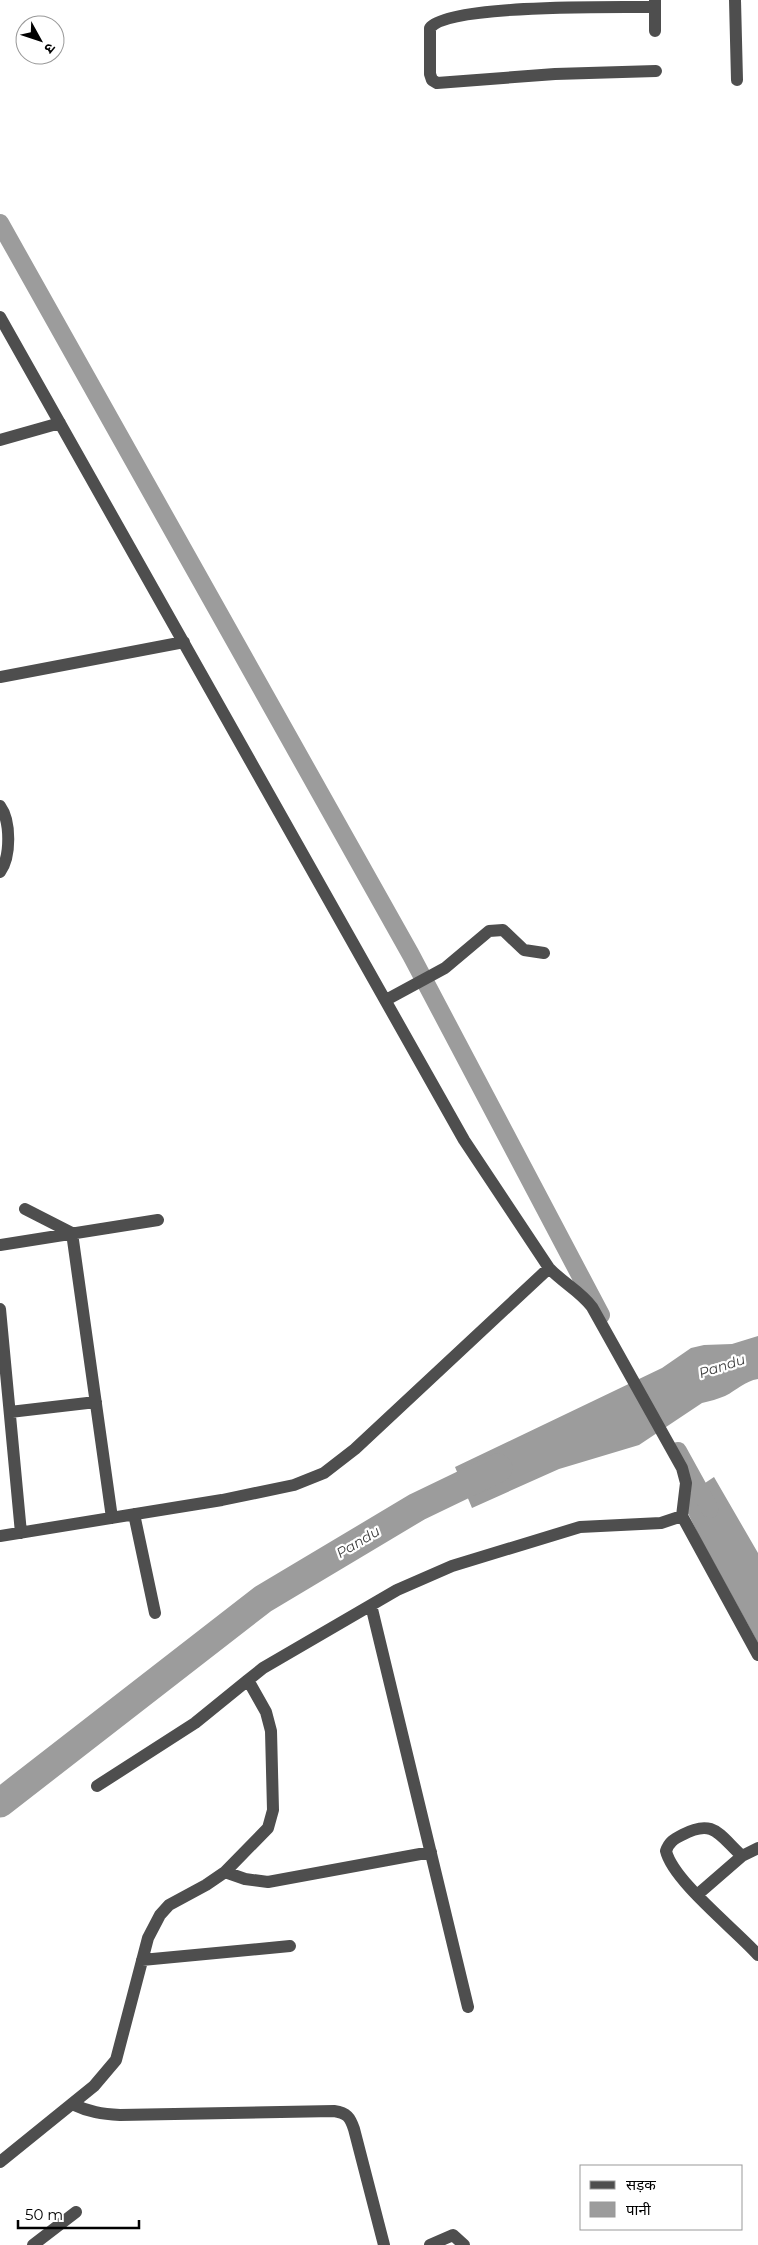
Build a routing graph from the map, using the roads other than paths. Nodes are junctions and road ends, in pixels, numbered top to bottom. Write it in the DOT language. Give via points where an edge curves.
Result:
graph roads {
  1 [pos="735,0"];
  2 [pos="655,3"];
  3 [pos="655,31"];
  4 [pos="656,71"];
  5 [pos="737,80"];
  6 [pos="0,317"];
  7 [pos="60,423"];
  8 [pos="0,440"];
  9 [pos="184,642"];
  10 [pos="0,677"];
  11 [pos="0,806"];
  12 [pos="0,872"];
  13 [pos="544,953"];
  14 [pos="386,1000"];
  15 [pos="25,1209"];
  16 [pos="158,1220"];
  17 [pos="72,1233"];
  18 [pos="0,1245"];
  19 [pos="550,1268"];
  20 [pos="0,1309"];
  21 [pos="96,1402"];
  22 [pos="10,1412"];
  23 [pos="134,1514"];
  24 [pos="682,1516"];
  25 [pos="112,1518"];
  26 [pos="21,1533"];
  27 [pos="0,1536"];
  28 [pos="370,1605"];
  29 [pos="155,1613"];
  30 [pos="758,1655"];
  31 [pos="248,1680"];
  32 [pos="97,1786"];
  33 [pos="758,1848"];
  34 [pos="431,1852"];
  35 [pos="742,1856"];
  36 [pos="224,1872"];
  37 [pos="698,1895"];
  38 [pos="290,1946"];
  39 [pos="758,1955"];
  40 [pos="142,1960"];
  41 [pos="468,2007"];
  42 [pos="72,2104"];
  43 [pos="0,2162"];
  44 [pos="76,2212"];
  45 [pos="33,2245"];
  46 [pos="384,2245"];
  47 [pos="430,2245"];
  48 [pos="464,2245"];
  1 -- 5 [label="street"];
  2 -- 3 [label="street"];
  2 -- 4 [label="street" via="506,10 439,20 430,28 430,74 437,83 554,74"];
  6 -- 7 [label="street"];
  7 -- 8 [label="street"];
  7 -- 9 [label="street"];
  9 -- 10 [label="street"];
  9 -- 14 [label="street"];
  11 -- 12 [label="street" via="8,822 6,858"];
  13 -- 14 [label="street" via="524,950 503,930 489,931 445,968"];
  14 -- 19 [label="street" via="464,1140"];
  15 -- 17 [label="street"];
  16 -- 17 [label="street"];
  17 -- 18 [label="street"];
  17 -- 21 [label="street"];
  19 -- 23 [label="street" via="355,1449 324,1473 294,1485"];
  19 -- 24 [label="street" via="559,1279 580,1292 592,1307 673,1453 685,1476"];
  20 -- 22 [label="street"];
  21 -- 22 [label="street"];
  21 -- 25 [label="street"];
  22 -- 26 [label="street"];
  23 -- 25 [label="street"];
  23 -- 29 [label="street"];
  24 -- 28 [label="street" via="661,1523 580,1527 425,1576"];
  24 -- 30 [label="street"];
  25 -- 26 [label="street"];
  26 -- 27 [label="street"];
  28 -- 31 [label="street"];
  28 -- 34 [label="street"];
  31 -- 32 [label="street" via="195,1723"];
  31 -- 36 [label="street" via="266,1712 271,1731 272,1817 268,1828"];
  33 -- 35 [label="street"];
  34 -- 36 [label="street" via="268,1882"];
  34 -- 41 [label="street"];
  35 -- 37 [label="street"];
  35 -- 37 [label="street" via="710,1828 696,1827 672,1840 666,1851 668,1858"];
  36 -- 40 [label="street" via="169,1905 153,1927"];
  37 -- 39 [label="street"];
  38 -- 40 [label="street"];
  40 -- 42 [label="street" via="116,2060 94,2086"];
  42 -- 43 [label="street"];
  42 -- 46 [label="street" via="101,2114 120,2115 344,2113 354,2129"];
  44 -- 45 [label="street"];
  47 -- 48 [label="street" via="453,2235"];
}
